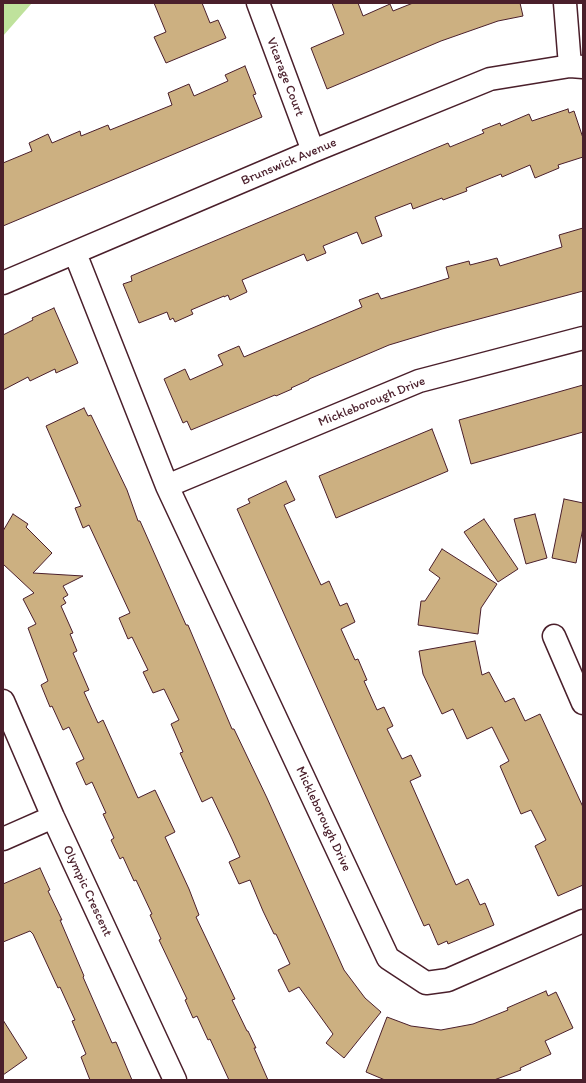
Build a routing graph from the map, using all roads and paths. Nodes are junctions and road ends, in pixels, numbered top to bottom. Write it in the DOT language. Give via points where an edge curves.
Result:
graph roads {
  1 [pos="258,3"];
  2 [pos="565,3"];
  3 [pos="577,67"];
  4 [pos="313,151"];
  5 [pos="75,253"];
  6 [pos="3,283"];
  7 [pos="583,338"];
  8 [pos="167,486"];
  9 [pos="554,636"];
  10 [pos="3,701"];
  11 [pos="583,703"];
  12 [pos="53,817"];
  13 [pos="3,838"];
  14 [pos="583,921"];
  15 [pos="175,1080"];
  1 -- 4 [label="street, Vicarage Court"];
  2 -- 3 [label="street"];
  3 -- 4 [label="street, Brunswick Avenue" via="490,79"];
  4 -- 5 [label="street, Brunswick Avenue"];
  5 -- 6 [label="street, Brunswick Avenue"];
  5 -- 8 [label="street, Mickleborough Drive"];
  7 -- 8 [label="street, Mickleborough Drive" via="419,381"];
  8 -- 14 [label="street, Mickleborough Drive" via="388,958 426,983 448,980"];
  9 -- 11 [label="street"];
  10 -- 12 [label="street, Olympic Crescent"];
  12 -- 13 [label="street"];
  12 -- 15 [label="street, Olympic Crescent"];
}
